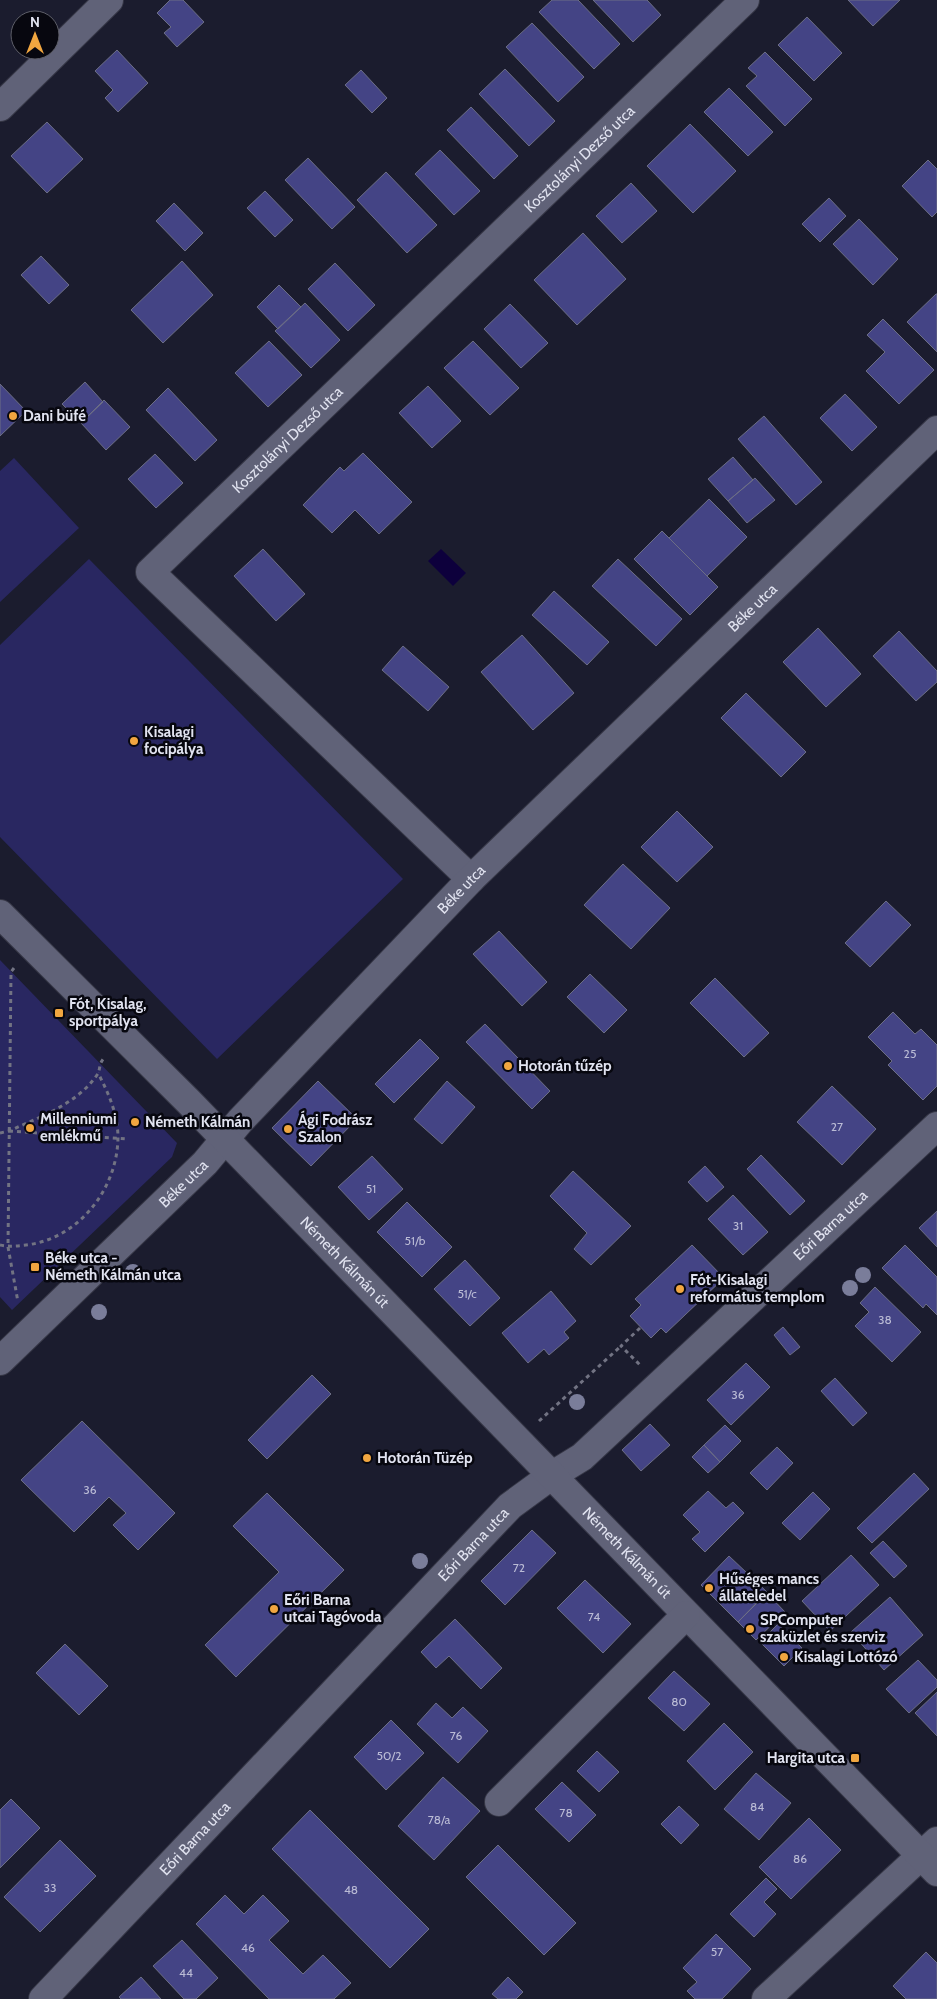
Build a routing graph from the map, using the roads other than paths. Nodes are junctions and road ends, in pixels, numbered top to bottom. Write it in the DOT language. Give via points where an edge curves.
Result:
graph roads {
  1 [pos="109,0"];
  2 [pos="745,0"];
  3 [pos="0,107"];
  4 [pos="937,430"];
  5 [pos="471,879"];
  6 [pos="0,914"];
  7 [pos="937,1126"];
  8 [pos="225,1139"];
  9 [pos="0,1361"];
  10 [pos="551,1476"];
  11 [pos="686,1614"];
  12 [pos="499,1802"];
  13 [pos="932,1856"];
  14 [pos="43,1999"];
  15 [pos="766,1999"];
  1 -- 3 [label="street"];
  2 -- 5 [label="street, Kosztolányi Dezső utca" via="150,572"];
  4 -- 5 [label="street, Béke utca"];
  5 -- 8 [label="street, Béke utca"];
  6 -- 8 [label="street, Németh Kálmán út"];
  7 -- 10 [label="street, Eőri Barna utca" via="582,1457"];
  8 -- 9 [label="street, Béke utca" via="205,1163"];
  8 -- 10 [label="street, Németh Kálmán út"];
  10 -- 11 [label="street, Németh Kálmán út"];
  10 -- 14 [label="street, Eőri Barna utca" via="510,1506"];
  11 -- 12 [label="street"];
  11 -- 13 [label="street, Németh Kálmán út"];
  13 -- 15 [label="street"];
}
